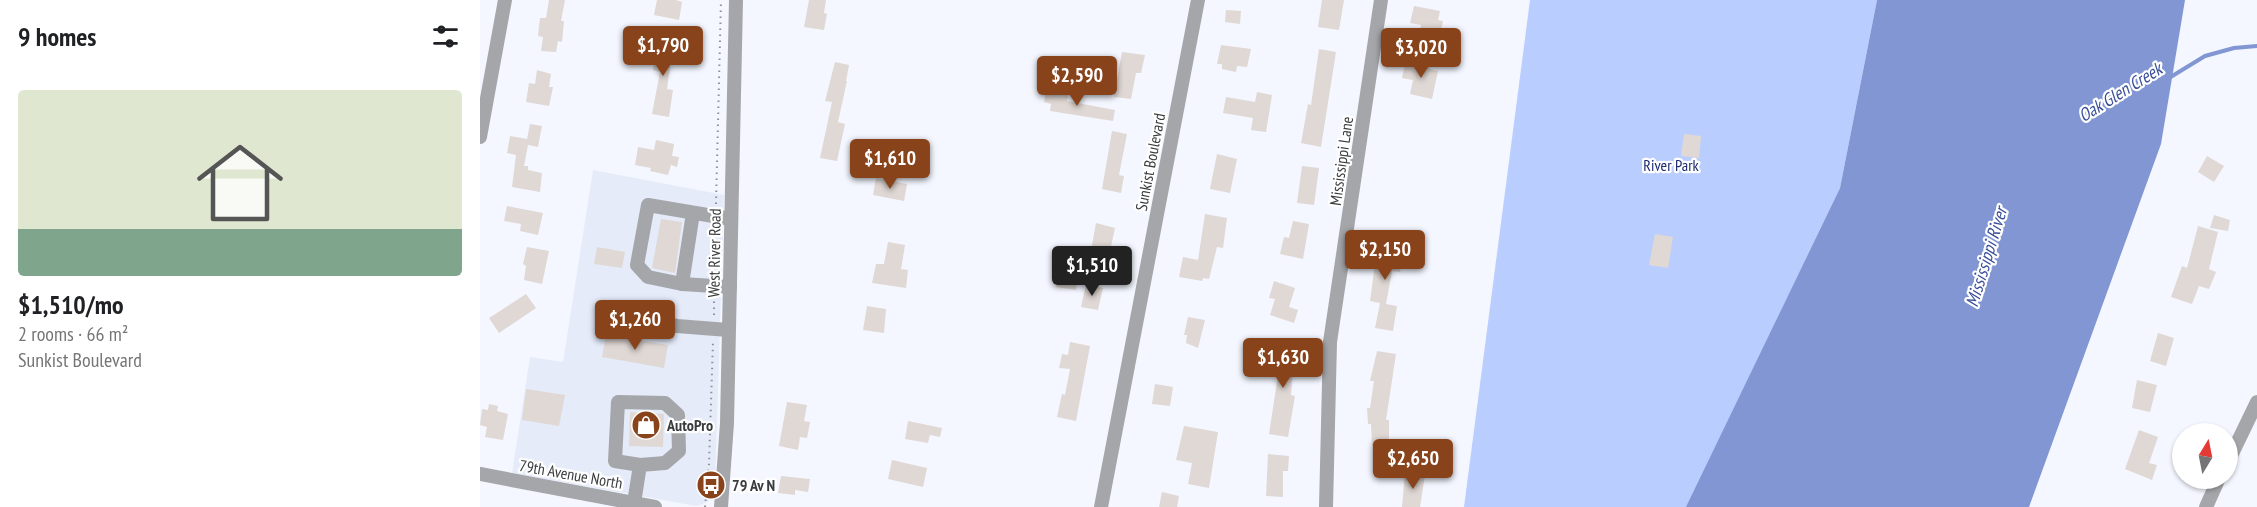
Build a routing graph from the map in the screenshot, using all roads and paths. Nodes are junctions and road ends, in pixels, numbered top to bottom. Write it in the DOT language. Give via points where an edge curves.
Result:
graph roads {
  1 [pos="505,0"];
  2 [pos="721,0"];
  3 [pos="735,0"];
  4 [pos="1198,0"];
  5 [pos="1381,0"];
  6 [pos="480,137"];
  7 [pos="693,213"];
  8 [pos="715,217"];
  9 [pos="731,219"];
  10 [pos="682,284"];
  11 [pos="714,286"];
  12 [pos="730,287"];
  13 [pos="612,314"];
  14 [pos="714,329"];
  15 [pos="728,330"];
  16 [pos="2257,402"];
  17 [pos="2238,441"];
  18 [pos="640,465"];
  19 [pos="480,474"];
  20 [pos="2215,489"];
  21 [pos="634,503"];
  22 [pos="655,507"];
  23 [pos="705,507"];
  24 [pos="721,507"];
  25 [pos="1101,507"];
  26 [pos="1326,507"];
  27 [pos="2206,507"];
  1 -- 6 [label="street"];
  2 -- 8 [label="path"];
  3 -- 9 [label="street, West River Road"];
  4 -- 25 [label="street, Sunkist Boulevard"];
  5 -- 26 [label="street, Mississippi Lane" via="1330,342"];
  7 -- 8 [label="street"];
  7 -- 10 [label="street"];
  7 -- 10 [label="street" via="648,205 637,265 648,277"];
  8 -- 9 [label="street"];
  8 -- 11 [label="path"];
  9 -- 12 [label="street, West River Road"];
  10 -- 11 [label="street"];
  11 -- 12 [label="street"];
  11 -- 14 [label="path"];
  12 -- 15 [label="street, West River Road"];
  13 -- 14 [label="street"];
  14 -- 15 [label="street"];
  14 -- 23 [label="path"];
  15 -- 24 [label="street, West River Road"];
  16 -- 17 [label="street"];
  18 -- 18 [label="street" via="665,463 679,451 678,415 664,403 618,402 615,461"];
  18 -- 21 [label="street"];
  19 -- 21 [label="street, 79th Avenue North"];
  20 -- 27 [label="street"];
  21 -- 22 [label="street, 79th Avenue North"];
}
